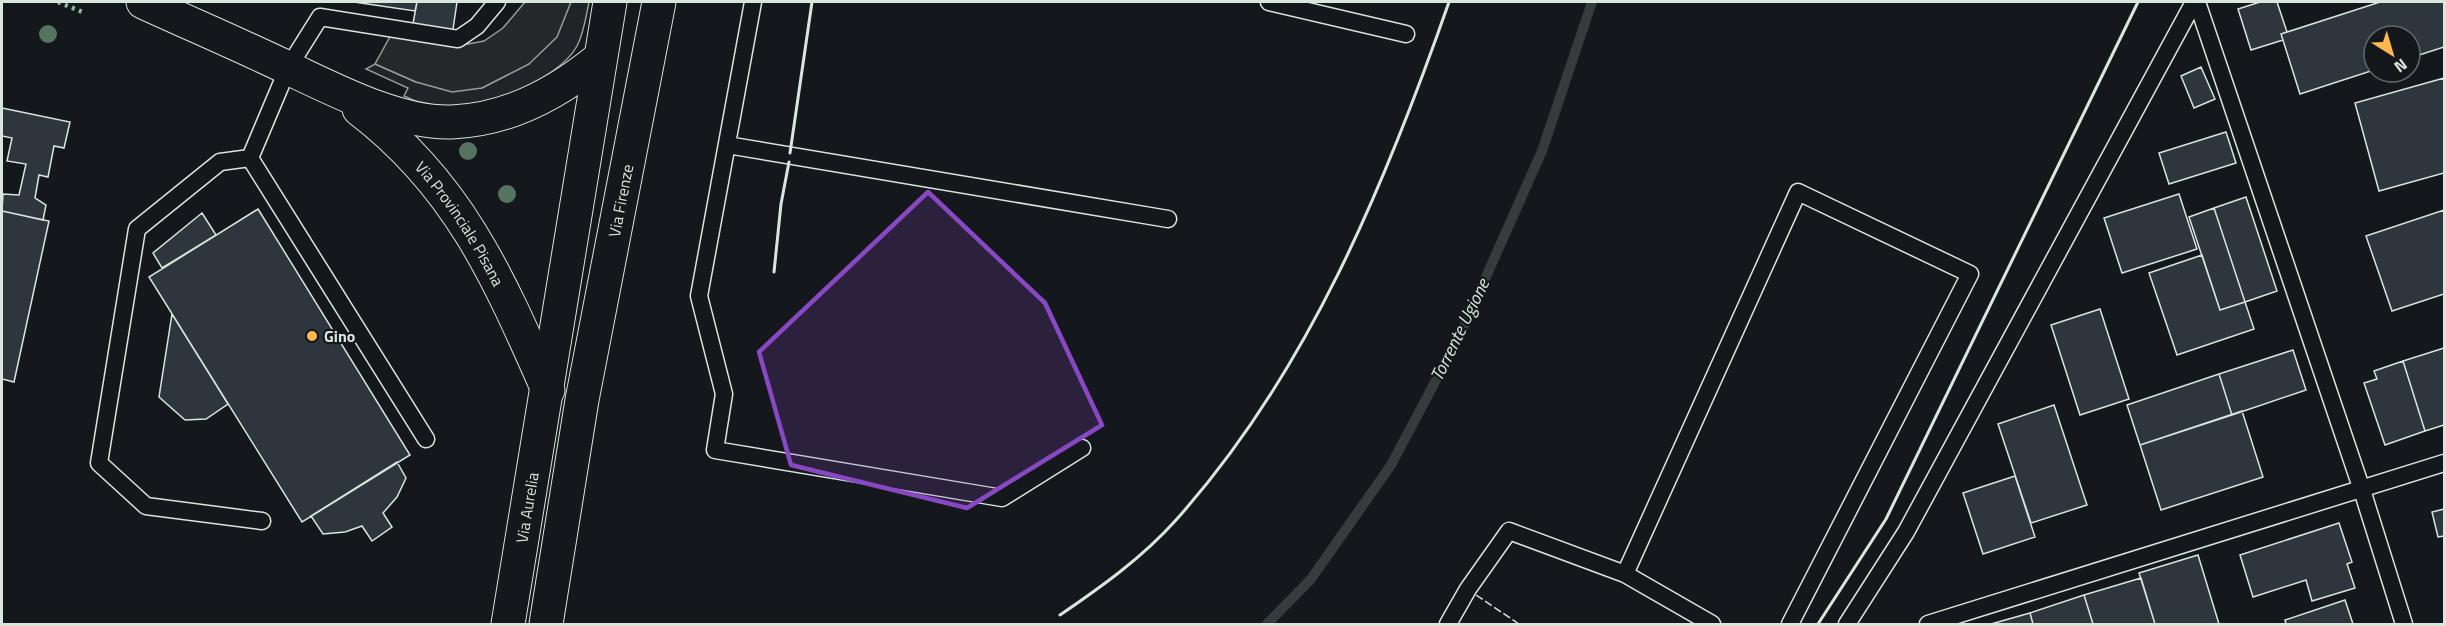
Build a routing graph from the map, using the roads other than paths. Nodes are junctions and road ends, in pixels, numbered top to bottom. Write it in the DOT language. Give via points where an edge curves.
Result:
graph roads {
  1 [pos="143,2"];
  2 [pos="497,2"];
  3 [pos="610,2"];
  4 [pos="659,2"];
  5 [pos="753,2"];
  6 [pos="1269,2"];
  7 [pos="2195,2"];
  8 [pos="1406,34"];
  9 [pos="600,58"];
  10 [pos="288,68"];
  11 [pos="331,88"];
  12 [pos="727,146"];
  13 [pos="250,158"];
  14 [pos="1168,219"];
  15 [pos="548,390"];
  16 [pos="426,439"];
  17 [pos="1082,448"];
  18 [pos="2445,463"];
  19 [pos="2362,490"];
  20 [pos="262,520"];
  21 [pos="1625,573"];
  22 [pos="508,624"];
  23 [pos="546,624"];
  24 [pos="1448,624"];
  25 [pos="1712,624"];
  26 [pos="1790,624"];
  27 [pos="1847,624"];
  28 [pos="1928,624"];
  29 [pos="2404,624"];
  1 -- 10 [label="main road, Via Provinciale Pisana"];
  2 -- 10 [label="lane" via="477,26 458,39 320,17"];
  3 -- 9 [label="main road"];
  4 -- 23 [label="main road, Via Firenze" via="582,400"];
  5 -- 12 [label="lane"];
  6 -- 8 [label="lane"];
  7 -- 19 [label="lane"];
  7 -- 27 [label="lane" via="1906,532"];
  9 -- 11 [label="main road, Via Provinciale Pisana" via="572,82 548,95 505,112 452,122 421,120"];
  9 -- 15 [label="main road"];
  10 -- 11 [label="main road, Via Provinciale Pisana"];
  10 -- 13 [label="lane"];
  11 -- 15 [label="main road, Via Provinciale Pisana" via="394,136 430,174 464,221 502,287"];
  12 -- 14 [label="lane"];
  12 -- 17 [label="lane" via="699,296 724,394 715,450 1002,498"];
  13 -- 16 [label="lane"];
  13 -- 20 [label="lane" via="220,162 136,229 99,463 146,506"];
  15 -- 22 [label="main road, Via Aurelia"];
  18 -- 19 [label="lane"];
  19 -- 28 [label="lane"];
  19 -- 29 [label="lane"];
  21 -- 24 [label="lane" via="1509,531"];
  21 -- 25 [label="lane"];
  21 -- 26 [label="lane" via="1798,192 1970,274"];
}
